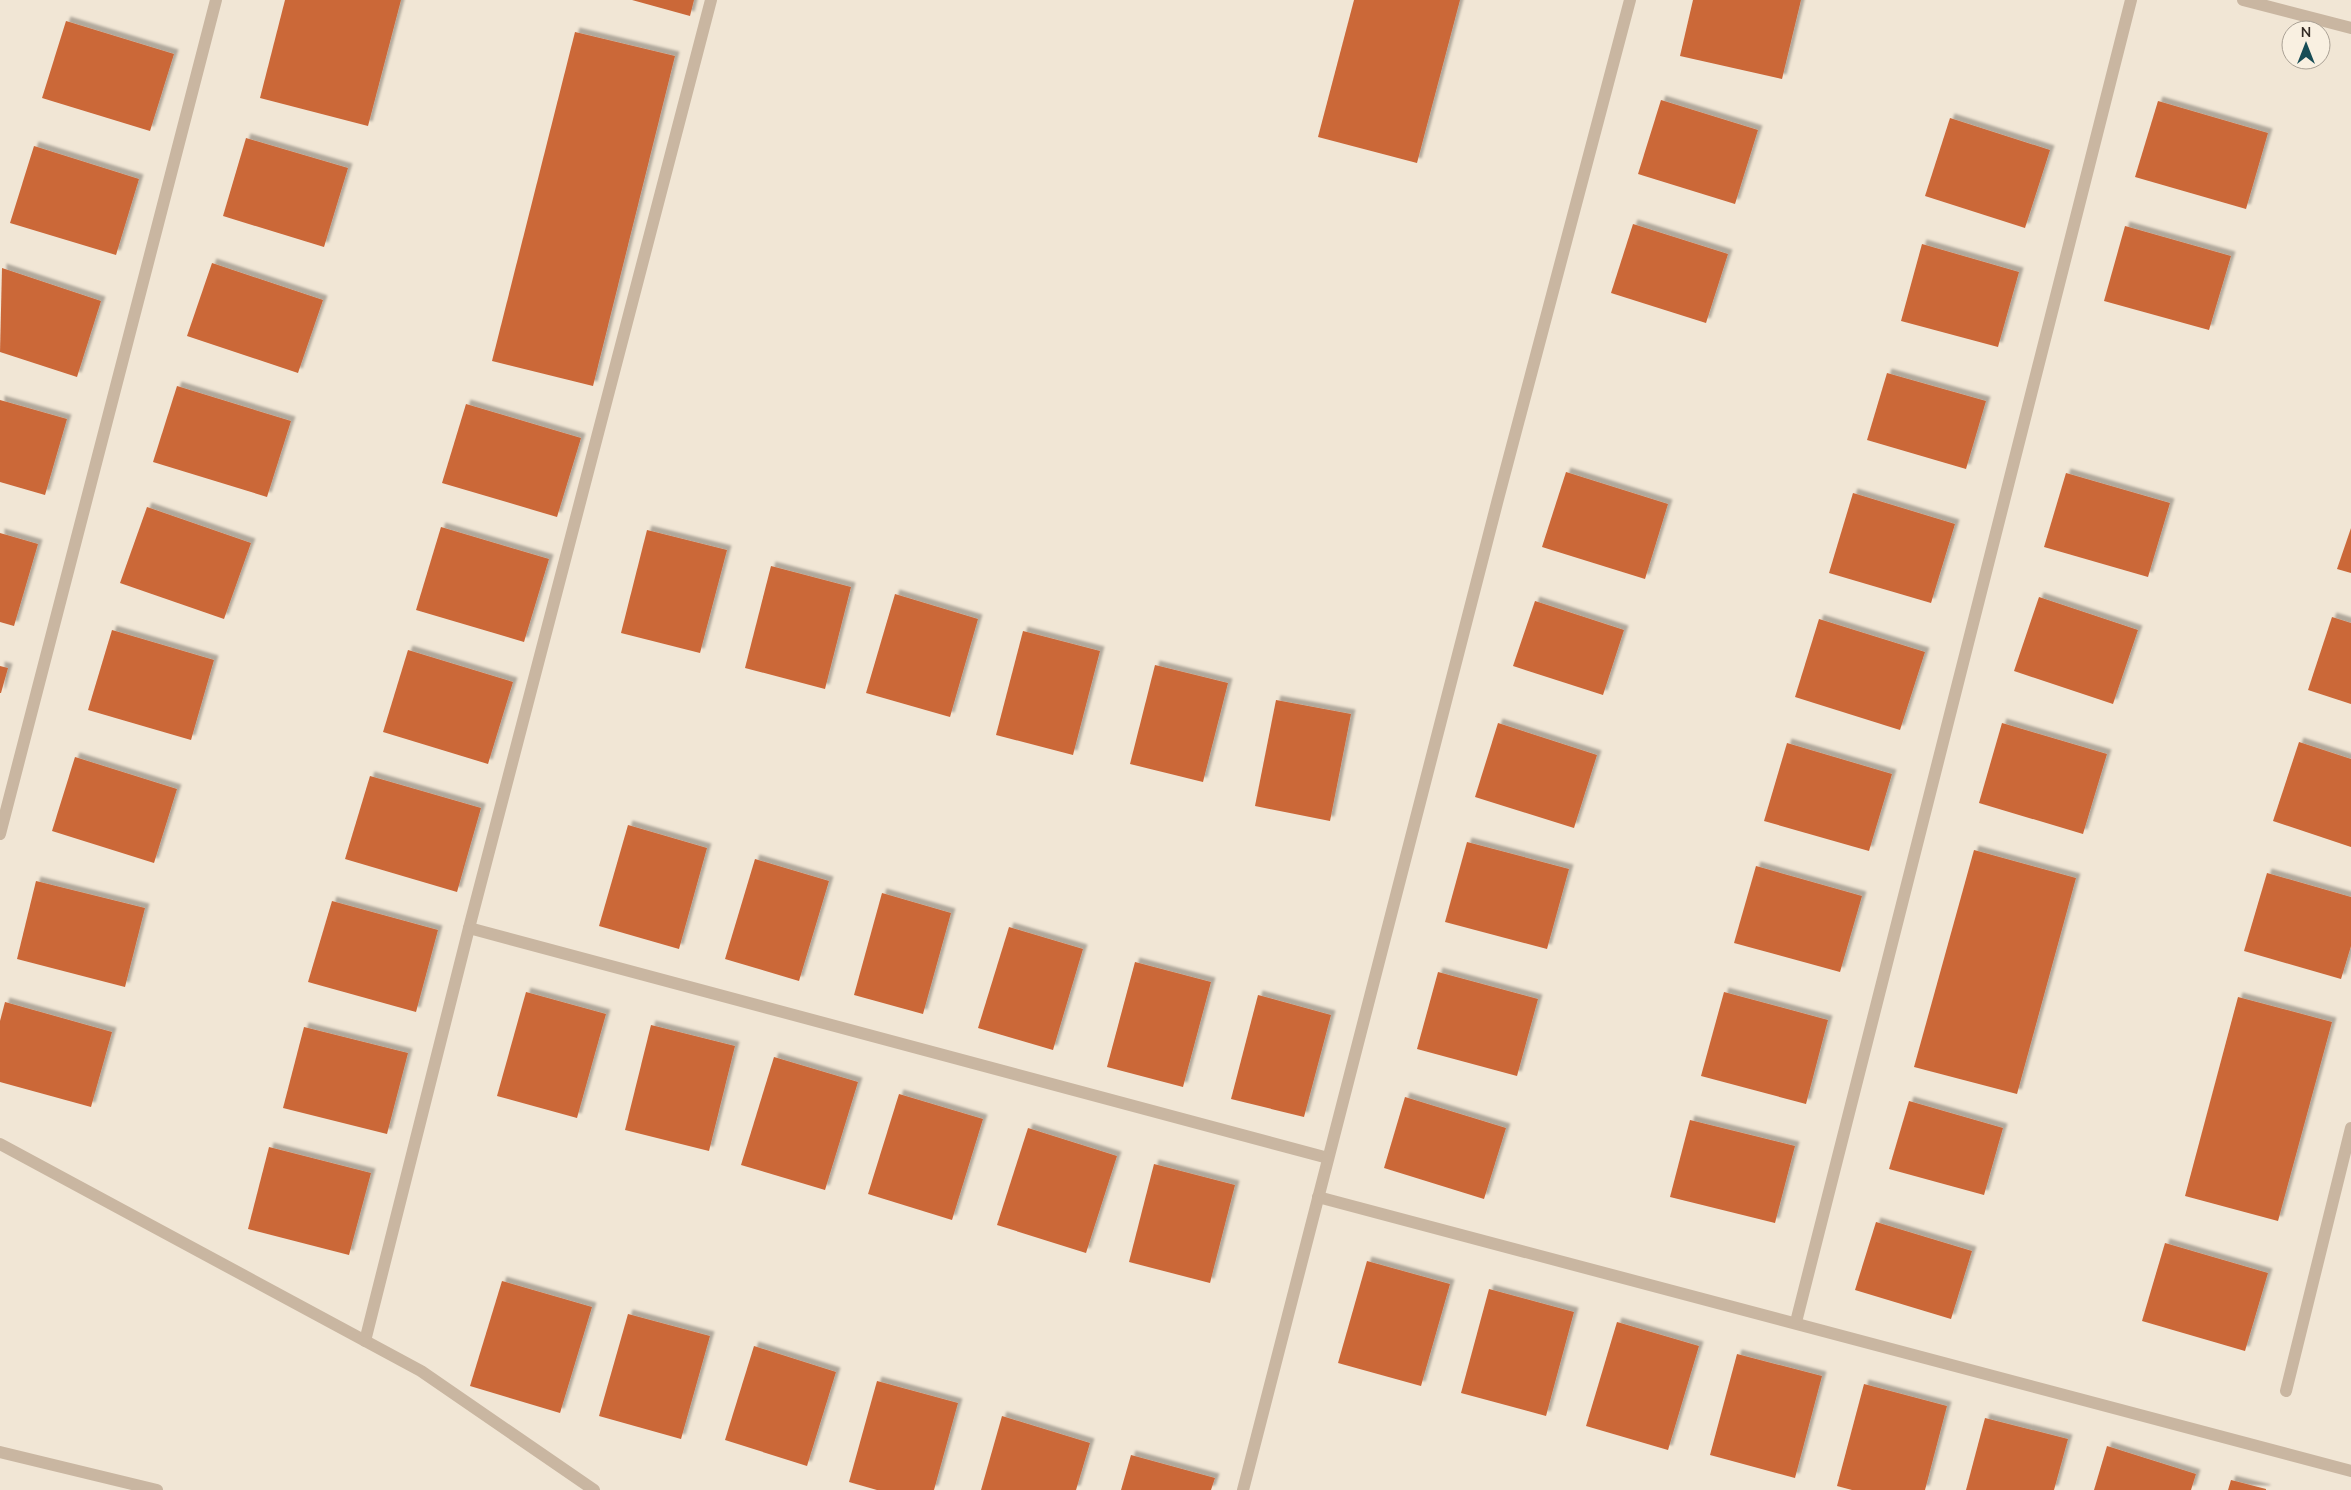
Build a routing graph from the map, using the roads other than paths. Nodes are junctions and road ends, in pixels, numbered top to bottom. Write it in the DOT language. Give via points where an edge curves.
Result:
graph roads {
  1 [pos="216,0"];
  2 [pos="711,0"];
  3 [pos="1630,0"];
  4 [pos="2131,0"];
  5 [pos="2243,0"];
  6 [pos="2351,28"];
  7 [pos="0,834"];
  8 [pos="469,928"];
  9 [pos="2351,1128"];
  10 [pos="0,1144"];
  11 [pos="1328,1158"];
  12 [pos="1318,1197"];
  13 [pos="1796,1322"];
  14 [pos="365,1341"];
  15 [pos="2286,1391"];
  16 [pos="0,1452"];
  17 [pos="2351,1471"];
  18 [pos="157,1490"];
  19 [pos="594,1490"];
  20 [pos="1243,1490"];
  1 -- 7 [label="street"];
  2 -- 8 [label="street"];
  3 -- 11 [label="street"];
  4 -- 13 [label="street"];
  5 -- 6 [label="street"];
  8 -- 11 [label="street"];
  8 -- 14 [label="street"];
  9 -- 15 [label="street"];
  10 -- 14 [label="street"];
  11 -- 12 [label="street"];
  12 -- 13 [label="street"];
  12 -- 20 [label="street"];
  13 -- 17 [label="street"];
  14 -- 19 [label="street" via="421,1371"];
  16 -- 18 [label="street"];
}
